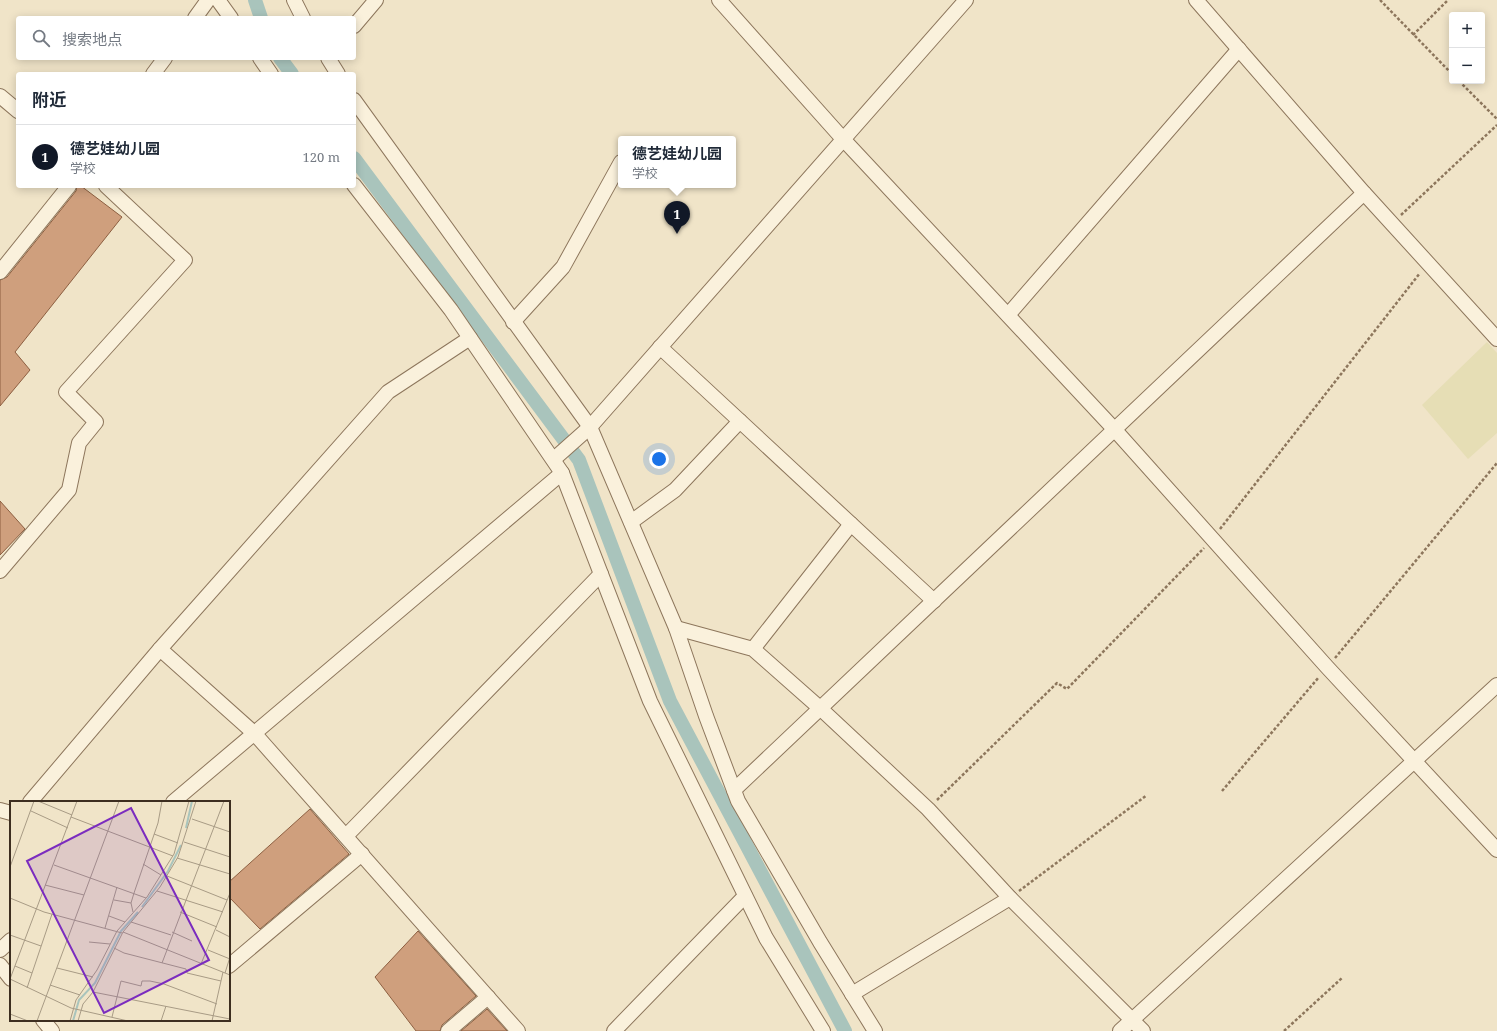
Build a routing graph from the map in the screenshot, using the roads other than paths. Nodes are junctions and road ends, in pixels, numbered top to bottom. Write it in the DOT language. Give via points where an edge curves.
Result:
graph roads {
  1 [pos="208,0"];
  2 [pos="218,0"];
  3 [pos="294,0"];
  4 [pos="376,0"];
  5 [pos="719,0"];
  6 [pos="966,0"];
  7 [pos="1196,0"];
  8 [pos="196,16"];
  9 [pos="230,16"];
  10 [pos="302,16"];
  11 [pos="356,24"];
  12 [pos="1239,49"];
  13 [pos="164,60"];
  14 [pos="261,60"];
  15 [pos="329,60"];
  16 [pos="154,72"];
  17 [pos="270,72"];
  18 [pos="337,72"];
  19 [pos="0,96"];
  20 [pos="356,103"];
  21 [pos="16,109"];
  22 [pos="843,139"];
  23 [pos="618,167"];
  24 [pos="67,188"];
  25 [pos="108,188"];
  26 [pos="356,188"];
  27 [pos="1364,193"];
  28 [pos="0,272"];
  29 [pos="1008,315"];
  30 [pos="513,322"];
  31 [pos="470,338"];
  32 [pos="1497,339"];
  33 [pos="660,347"];
  34 [pos="740,422"];
  35 [pos="590,427"];
  36 [pos="1114,430"];
  37 [pos="554,460"];
  38 [pos="562,473"];
  39 [pos="631,522"];
  40 [pos="851,524"];
  41 [pos="0,571"];
  42 [pos="601,574"];
  43 [pos="934,601"];
  44 [pos="676,628"];
  45 [pos="160,649"];
  46 [pos="753,649"];
  47 [pos="1497,685"];
  48 [pos="821,709"];
  49 [pos="254,733"];
  50 [pos="1414,760"];
  51 [pos="734,790"];
  52 [pos="31,801"];
  53 [pos="174,801"];
  54 [pos="0,810"];
  55 [pos="10,813"];
  56 [pos="346,836"];
  57 [pos="1497,850"];
  58 [pos="362,854"];
  59 [pos="745,896"];
  60 [pos="1010,898"];
  61 [pos="10,941"];
  62 [pos="0,950"];
  63 [pos="0,965"];
  64 [pos="230,965"];
  65 [pos="10,978"];
  66 [pos="852,994"];
  67 [pos="488,997"];
  68 [pos="1133,1020"];
  69 [pos="44,1021"];
  70 [pos="52,1031"];
  71 [pos="448,1031"];
  72 [pos="518,1031"];
  73 [pos="614,1031"];
  74 [pos="823,1031"];
  75 [pos="875,1031"];
  76 [pos="1120,1031"];
  77 [pos="1143,1031"];
  1 -- 8 [label="street"];
  2 -- 9 [label="street"];
  3 -- 10 [label="street"];
  4 -- 11 [label="street"];
  5 -- 22 [label="street"];
  6 -- 22 [label="street"];
  7 -- 12 [label="street"];
  12 -- 27 [label="street"];
  12 -- 29 [label="street"];
  13 -- 16 [label="street"];
  14 -- 17 [label="street"];
  15 -- 18 [label="street"];
  19 -- 21 [label="street"];
  20 -- 30 [label="street"];
  22 -- 29 [label="street"];
  22 -- 33 [label="street"];
  23 -- 30 [label="street" via="563,267"];
  24 -- 28 [label="street"];
  25 -- 41 [label="street" via="185,260 66,392 96,422 80,443 69,490"];
  26 -- 31 [label="street"];
  27 -- 32 [label="street"];
  27 -- 36 [label="street"];
  29 -- 36 [label="street"];
  30 -- 35 [label="street"];
  31 -- 37 [label="street"];
  31 -- 45 [label="street" via="388,392"];
  33 -- 34 [label="street"];
  33 -- 35 [label="street"];
  34 -- 39 [label="street" via="675,490"];
  34 -- 40 [label="street"];
  35 -- 37 [label="street"];
  35 -- 39 [label="street"];
  36 -- 43 [label="street"];
  36 -- 50 [label="street"];
  37 -- 38 [label="street"];
  38 -- 42 [label="street"];
  38 -- 49 [label="street"];
  39 -- 44 [label="street"];
  40 -- 43 [label="street"];
  40 -- 46 [label="street"];
  42 -- 56 [label="street"];
  42 -- 59 [label="street" via="650,701"];
  43 -- 48 [label="street"];
  44 -- 46 [label="street"];
  44 -- 51 [label="street"];
  45 -- 49 [label="street"];
  45 -- 52 [label="street"];
  46 -- 48 [label="street"];
  47 -- 50 [label="street"];
  48 -- 51 [label="street"];
  48 -- 60 [label="street" via="928,809"];
  49 -- 53 [label="street"];
  49 -- 56 [label="street"];
  50 -- 57 [label="street"];
  50 -- 68 [label="street"];
  51 -- 66 [label="street" via="738,801"];
  54 -- 55 [label="street"];
  56 -- 58 [label="street"];
  58 -- 64 [label="street"];
  58 -- 67 [label="street"];
  59 -- 73 [label="street"];
  59 -- 74 [label="street" via="766,938"];
  60 -- 66 [label="street"];
  60 -- 68 [label="street"];
  61 -- 62 [label="street"];
  63 -- 65 [label="street"];
  66 -- 75 [label="street"];
  67 -- 71 [label="street"];
  67 -- 72 [label="street"];
  68 -- 76 [label="street"];
  68 -- 77 [label="street"];
  69 -- 70 [label="street"];
}
